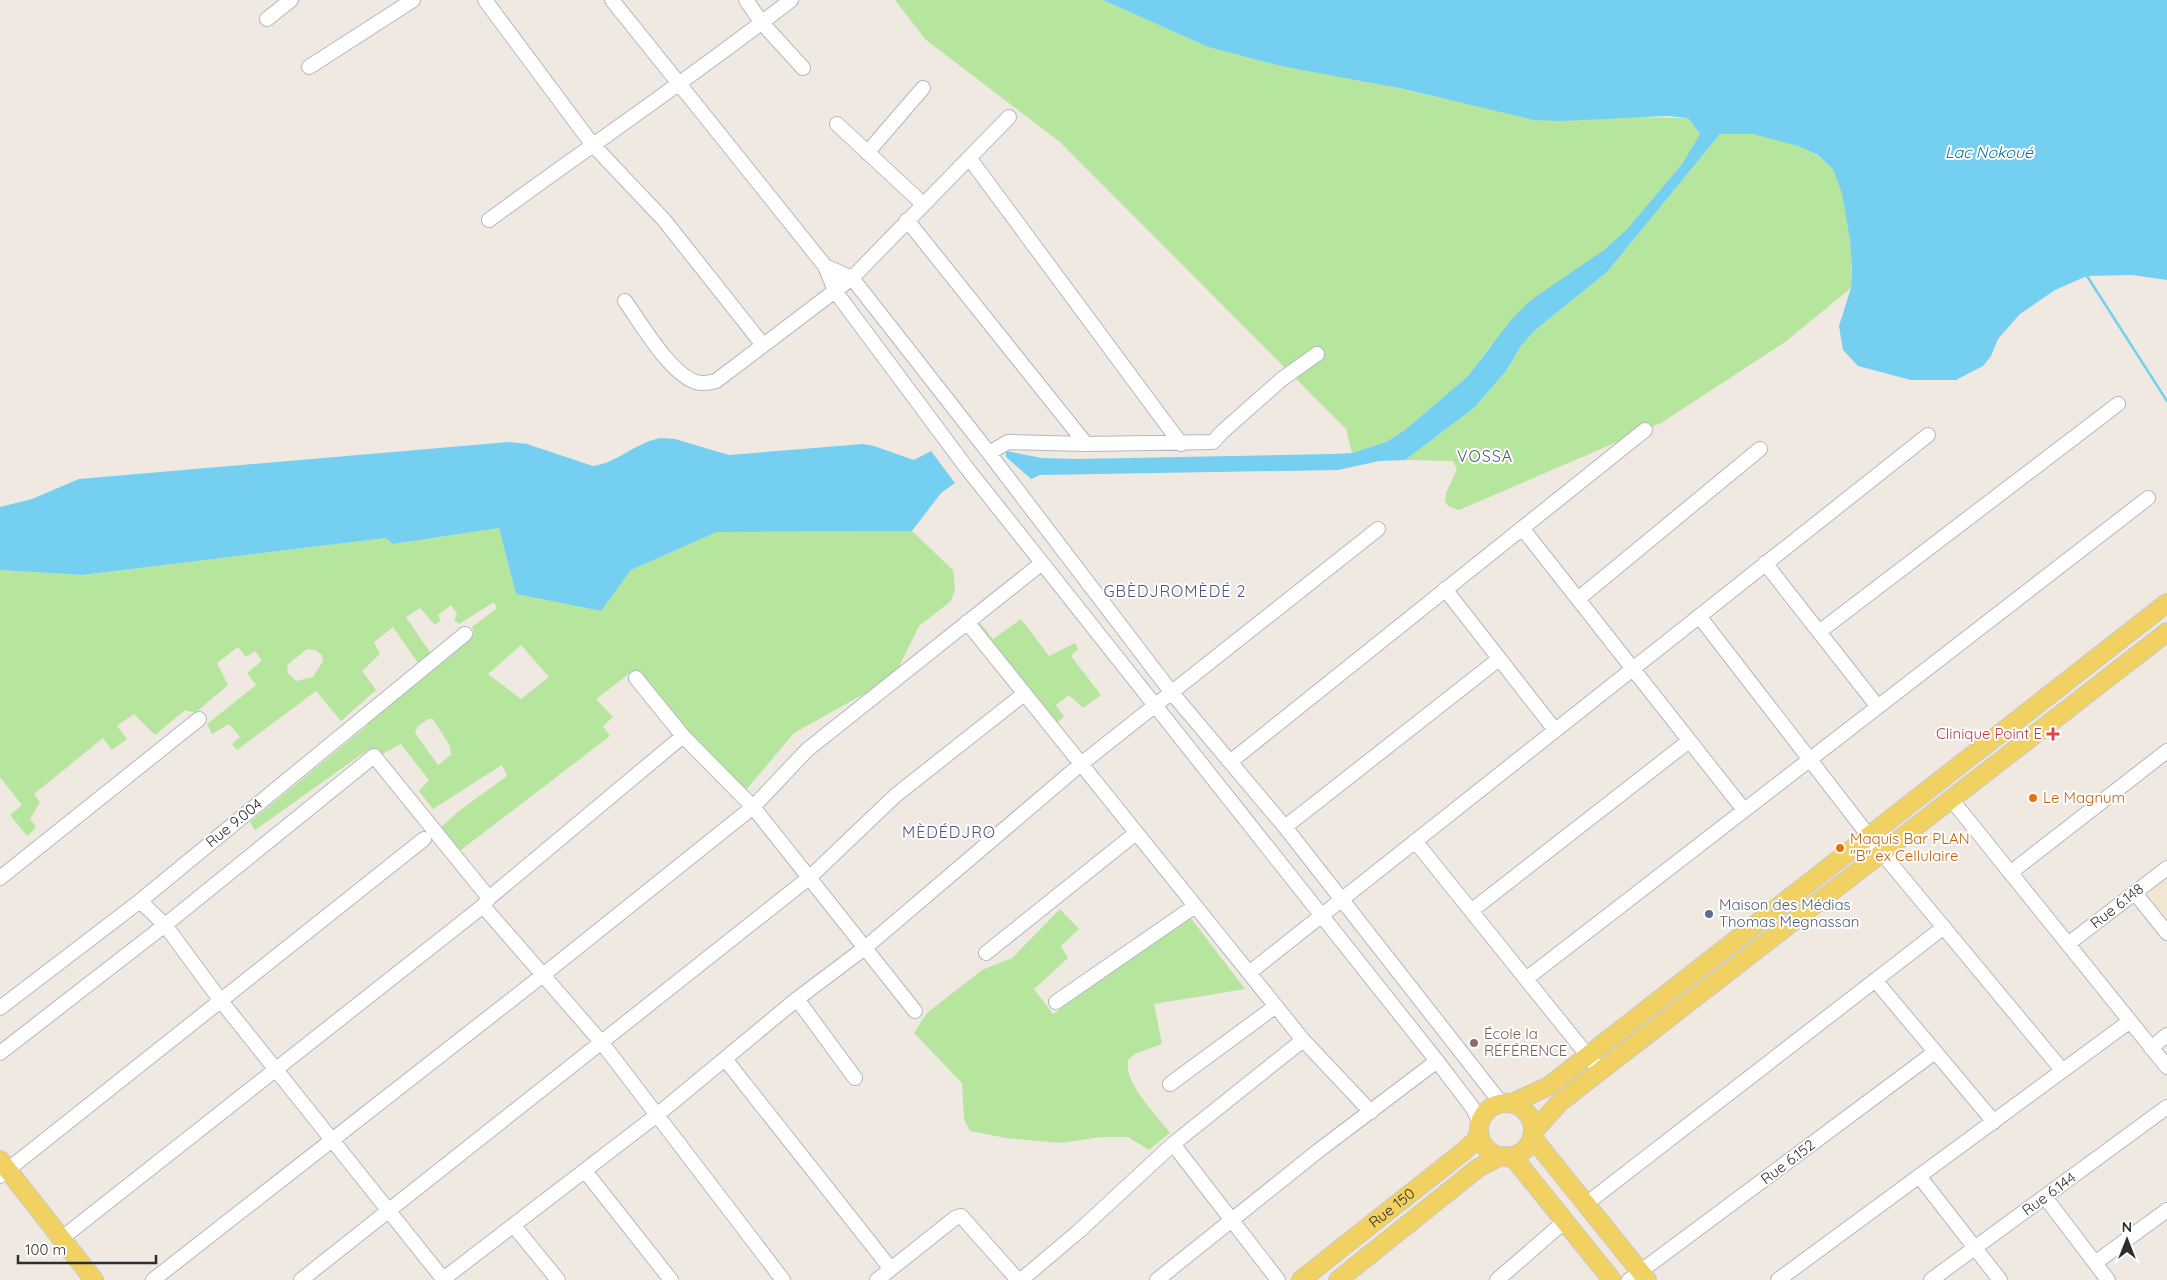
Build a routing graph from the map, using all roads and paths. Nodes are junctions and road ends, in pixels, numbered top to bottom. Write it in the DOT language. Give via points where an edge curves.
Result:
graph roads {
  1 [pos="291,0"];
  2 [pos="413,0"];
  3 [pos="485,0"];
  4 [pos="612,0"];
  5 [pos="746,0"];
  6 [pos="791,0"];
  7 [pos="267,19"];
  8 [pos="762,23"];
  9 [pos="309,67"];
  10 [pos="804,68"];
  11 [pos="679,84"];
  12 [pos="923,88"];
  13 [pos="1009,117"];
  14 [pos="837,124"];
  15 [pos="592,144"];
  16 [pos="867,153"];
  17 [pos="970,159"];
  18 [pos="923,204"];
  19 [pos="489,220"];
  20 [pos="907,220"];
  21 [pos="824,266"];
  22 [pos="852,278"];
  23 [pos="835,291"];
  24 [pos="624,301"];
  25 [pos="763,345"];
  26 [pos="1317,354"];
  27 [pos="2118,404"];
  28 [pos="1644,430"];
  29 [pos="1928,435"];
  30 [pos="1086,444"];
  31 [pos="1181,444"];
  32 [pos="1760,449"];
  33 [pos="989,453"];
  34 [pos="2148,498"];
  35 [pos="1522,528"];
  36 [pos="1378,529"];
  37 [pos="1042,563"];
  38 [pos="1766,563"];
  39 [pos="1445,589"];
  40 [pos="1578,599"];
  41 [pos="2167,603"];
  42 [pos="1699,616"];
  43 [pos="967,622"];
  44 [pos="1820,632"];
  45 [pos="2167,632"];
  46 [pos="464,634"];
  47 [pos="1499,659"];
  48 [pos="1632,669"];
  49 [pos="636,678"];
  50 [pos="1172,692"];
  51 [pos="1024,694"];
  52 [pos="1154,706"];
  53 [pos="1878,706"];
  54 [pos="2030,710"];
  55 [pos="199,719"];
  56 [pos="2045,727"];
  57 [pos="1554,730"];
  58 [pos="683,736"];
  59 [pos="1689,742"];
  60 [pos="2167,751"];
  61 [pos="1810,759"];
  62 [pos="1230,762"];
  63 [pos="1081,764"];
  64 [pos="1951,799"];
  65 [pos="752,807"];
  66 [pos="1744,810"];
  67 [pos="1284,827"];
  68 [pos="1136,833"];
  69 [pos="1869,836"];
  70 [pos="424,839"];
  71 [pos="1415,841"];
  72 [pos="1882,853"];
  73 [pos="2167,868"];
  74 [pos="2010,873"];
  75 [pos="0,878"];
  76 [pos="810,878"];
  77 [pos="2135,892"];
  78 [pos="1340,900"];
  79 [pos="140,901"];
  80 [pos="486,902"];
  81 [pos="1194,906"];
  82 [pos="1471,911"];
  83 [pos="1322,916"];
  84 [pos="165,926"];
  85 [pos="1944,927"];
  86 [pos="2167,934"];
  87 [pos="2068,944"];
  88 [pos="866,946"];
  89 [pos="986,953"];
  90 [pos="1249,973"];
  91 [pos="543,975"];
  92 [pos="1526,979"];
  93 [pos="1875,980"];
  94 [pos="797,999"];
  95 [pos="221,1001"];
  96 [pos="1056,1002"];
  97 [pos="1276,1006"];
  98 [pos="0,1008"];
  99 [pos="915,1011"];
  100 [pos="2130,1021"];
  101 [pos="2167,1035"];
  102 [pos="1303,1040"];
  103 [pos="602,1043"];
  104 [pos="2151,1048"];
  105 [pos="1935,1052"];
  106 [pos="0,1053"];
  107 [pos="1587,1056"];
  108 [pos="725,1059"];
  109 [pos="1437,1061"];
  110 [pos="2167,1067"];
  111 [pos="277,1070"];
  112 [pos="2062,1070"];
  113 [pos="1600,1071"];
  114 [pos="855,1078"];
  115 [pos="1170,1084"];
  116 [pos="1506,1103"];
  117 [pos="2167,1107"];
  118 [pos="1371,1112"];
  119 [pos="657,1114"];
  120 [pos="1994,1122"];
  121 [pos="1479,1127"];
  122 [pos="1532,1135"];
  123 [pos="332,1139"];
  124 [pos="1173,1144"];
  125 [pos="1504,1156"];
  126 [pos="3,1169"];
  127 [pos="585,1171"];
  128 [pos="1919,1176"];
  129 [pos="2045,1197"];
  130 [pos="1586,1204"];
  131 [pos="2167,1210"];
  132 [pos="389,1211"];
  133 [pos="1233,1219"];
  134 [pos="1564,1222"];
  135 [pos="514,1226"];
  136 [pos="62,1238"];
  137 [pos="1976,1247"];
  138 [pos="2095,1263"];
  139 [pos="891,1269"];
  140 [pos="1639,1277"];
  141 [pos="94,1280"];
  142 [pos="153,1280"];
  143 [pos="301,1280"];
  144 [pos="443,1280"];
  145 [pos="558,1280"];
  146 [pos="671,1280"];
  147 [pos="783,1280"];
  148 [pos="877,1280"];
  149 [pos="1019,1280"];
  150 [pos="1157,1280"];
  151 [pos="1278,1280"];
  152 [pos="1301,1280"];
  153 [pos="1338,1280"];
  154 [pos="1497,1280"];
  155 [pos="1612,1280"];
  156 [pos="1778,1280"];
  157 [pos="1930,1280"];
  158 [pos="2000,1280"];
  159 [pos="2108,1280"];
  1 -- 7 [label="street"];
  2 -- 9 [label="street"];
  3 -- 15 [label="street"];
  4 -- 11 [label="street"];
  5 -- 8 [label="street"];
  6 -- 8 [label="street"];
  8 -- 10 [label="street"];
  8 -- 11 [label="street"];
  11 -- 15 [label="street"];
  11 -- 21 [label="street"];
  12 -- 16 [label="street"];
  13 -- 17 [label="street"];
  14 -- 16 [label="street"];
  15 -- 19 [label="street"];
  15 -- 25 [label="street" via="664,220"];
  16 -- 18 [label="street"];
  17 -- 18 [label="street"];
  17 -- 31 [label="street"];
  18 -- 20 [label="street"];
  20 -- 22 [label="street"];
  20 -- 30 [label="street"];
  21 -- 22 [label="street"];
  21 -- 23 [label="street"];
  22 -- 23 [label="street"];
  22 -- 33 [label="street"];
  23 -- 25 [label="street"];
  23 -- 37 [label="street"];
  24 -- 25 [label="street" via="671,364 698,383 716,381"];
  26 -- 31 [label="street" via="1282,379 1213,442"];
  27 -- 44 [label="street"];
  28 -- 35 [label="street"];
  29 -- 38 [label="street"];
  30 -- 31 [label="street"];
  30 -- 33 [label="street" via="1008,442"];
  32 -- 40 [label="street"];
  33 -- 50 [label="street"];
  34 -- 53 [label="street"];
  35 -- 39 [label="street"];
  35 -- 40 [label="street"];
  36 -- 50 [label="street"];
  37 -- 43 [label="street"];
  37 -- 52 [label="street"];
  38 -- 42 [label="street"];
  38 -- 44 [label="street"];
  39 -- 47 [label="street"];
  39 -- 62 [label="street"];
  40 -- 48 [label="street"];
  41 -- 54 [label="main road"];
  42 -- 48 [label="street"];
  42 -- 61 [label="street"];
  43 -- 51 [label="street"];
  43 -- 65 [label="street" via="807,750"];
  44 -- 53 [label="street"];
  45 -- 56 [label="main road"];
  46 -- 79 [label="street, Rue 9.004"];
  47 -- 57 [label="street"];
  47 -- 67 [label="street"];
  48 -- 57 [label="street"];
  48 -- 59 [label="street"];
  49 -- 58 [label="street"];
  50 -- 52 [label="street"];
  50 -- 62 [label="street"];
  51 -- 63 [label="street"];
  51 -- 76 [label="street" via="896,795"];
  52 -- 63 [label="street"];
  52 -- 83 [label="street"];
  53 -- 61 [label="street"];
  54 -- 56 [label="main road"];
  54 -- 69 [label="main road"];
  55 -- 75 [label="street"];
  56 -- 64 [label="main road"];
  57 -- 71 [label="street"];
  58 -- 65 [label="street"];
  58 -- 80 [label="street"];
  59 -- 66 [label="street"];
  59 -- 82 [label="street"];
  60 -- 74 [label="street"];
  61 -- 66 [label="street"];
  61 -- 69 [label="street"];
  62 -- 67 [label="street"];
  63 -- 68 [label="street"];
  63 -- 88 [label="street"];
  64 -- 72 [label="main road"];
  64 -- 74 [label="street"];
  65 -- 76 [label="street"];
  65 -- 91 [label="street"];
  66 -- 92 [label="street"];
  67 -- 78 [label="street"];
  68 -- 81 [label="street"];
  68 -- 89 [label="street"];
  69 -- 72 [label="street"];
  69 -- 107 [label="main road"];
  70 -- 95 [label="street"];
  71 -- 78 [label="street"];
  71 -- 82 [label="street"];
  72 -- 85 [label="street"];
  72 -- 113 [label="main road"];
  73 -- 77 [label="street, Rue 6.148"];
  74 -- 87 [label="street"];
  76 -- 88 [label="street"];
  76 -- 103 [label="street"];
  77 -- 86 [label="street"];
  77 -- 87 [label="street, Rue 6.148"];
  78 -- 83 [label="street"];
  78 -- 116 [label="street"];
  79 -- 84 [label="street"];
  79 -- 98 [label="street, Rue 9.004"];
  80 -- 84 [label="street" via="374,756"];
  80 -- 91 [label="street"];
  80 -- 111 [label="street"];
  81 -- 90 [label="street"];
  81 -- 96 [label="street"];
  82 -- 92 [label="street"];
  83 -- 90 [label="street"];
  83 -- 109 [label="street"];
  84 -- 95 [label="street"];
  84 -- 106 [label="street"];
  85 -- 93 [label="street"];
  85 -- 112 [label="street"];
  87 -- 100 [label="street"];
  88 -- 94 [label="street"];
  88 -- 99 [label="street"];
  90 -- 97 [label="street"];
  91 -- 103 [label="street"];
  91 -- 123 [label="street"];
  92 -- 107 [label="street"];
  93 -- 105 [label="street"];
  93 -- 130 [label="street"];
  94 -- 108 [label="street"];
  94 -- 114 [label="street"];
  95 -- 111 [label="street"];
  95 -- 126 [label="street"];
  97 -- 102 [label="street"];
  97 -- 115 [label="street"];
  100 -- 104 [label="street"];
  100 -- 112 [label="street"];
  101 -- 104 [label="street"];
  102 -- 118 [label="street"];
  102 -- 124 [label="street"];
  103 -- 119 [label="street"];
  103 -- 132 [label="street"];
  104 -- 110 [label="street"];
  105 -- 120 [label="street"];
  105 -- 140 [label="street, Rue 6.152"];
  107 -- 113 [label="street"];
  107 -- 116 [label="main road" via="1540,1092"];
  108 -- 119 [label="street"];
  108 -- 139 [label="street"];
  109 -- 118 [label="street"];
  109 -- 121 [label="street" via="1472,1107"];
  111 -- 123 [label="street"];
  111 -- 136 [label="street"];
  112 -- 120 [label="street"];
  113 -- 122 [label="main road" via="1550,1110"];
  116 -- 121 [label="main road" via="1488,1110"];
  116 -- 122 [label="main road" via="1528,1114"];
  117 -- 129 [label="street, Rue 6.144"];
  118 -- 133 [label="street"];
  119 -- 127 [label="street"];
  119 -- 147 [label="street"];
  120 -- 128 [label="street"];
  121 -- 125 [label="main road" via="1483,1145 1494,1154"];
  121 -- 152 [label="main road, Rue 150" via="1476,1140 1464,1152"];
  122 -- 125 [label="main road" via="1523,1150"];
  122 -- 130 [label="main road"];
  123 -- 132 [label="street"];
  123 -- 142 [label="street"];
  124 -- 133 [label="street"];
  124 -- 149 [label="street" via="1079,1231"];
  125 -- 134 [label="main road" via="1517,1162"];
  125 -- 153 [label="main road, Rue 150" via="1478,1168"];
  126 -- 136 [label="main road"];
  127 -- 135 [label="street"];
  127 -- 146 [label="street"];
  128 -- 137 [label="street"];
  128 -- 156 [label="street"];
  129 -- 137 [label="street, Rue 6.144"];
  129 -- 138 [label="street"];
  130 -- 140 [label="main road"];
  131 -- 138 [label="street"];
  132 -- 143 [label="street"];
  132 -- 144 [label="street"];
  133 -- 150 [label="street"];
  133 -- 151 [label="street"];
  134 -- 154 [label="street"];
  134 -- 155 [label="main road"];
  135 -- 144 [label="street"];
  135 -- 145 [label="street"];
  136 -- 141 [label="main road"];
  137 -- 157 [label="street, Rue 6.144"];
  137 -- 158 [label="street"];
  138 -- 159 [label="street"];
  139 -- 148 [label="street"];
  139 -- 149 [label="street" via="961,1216"];
}
